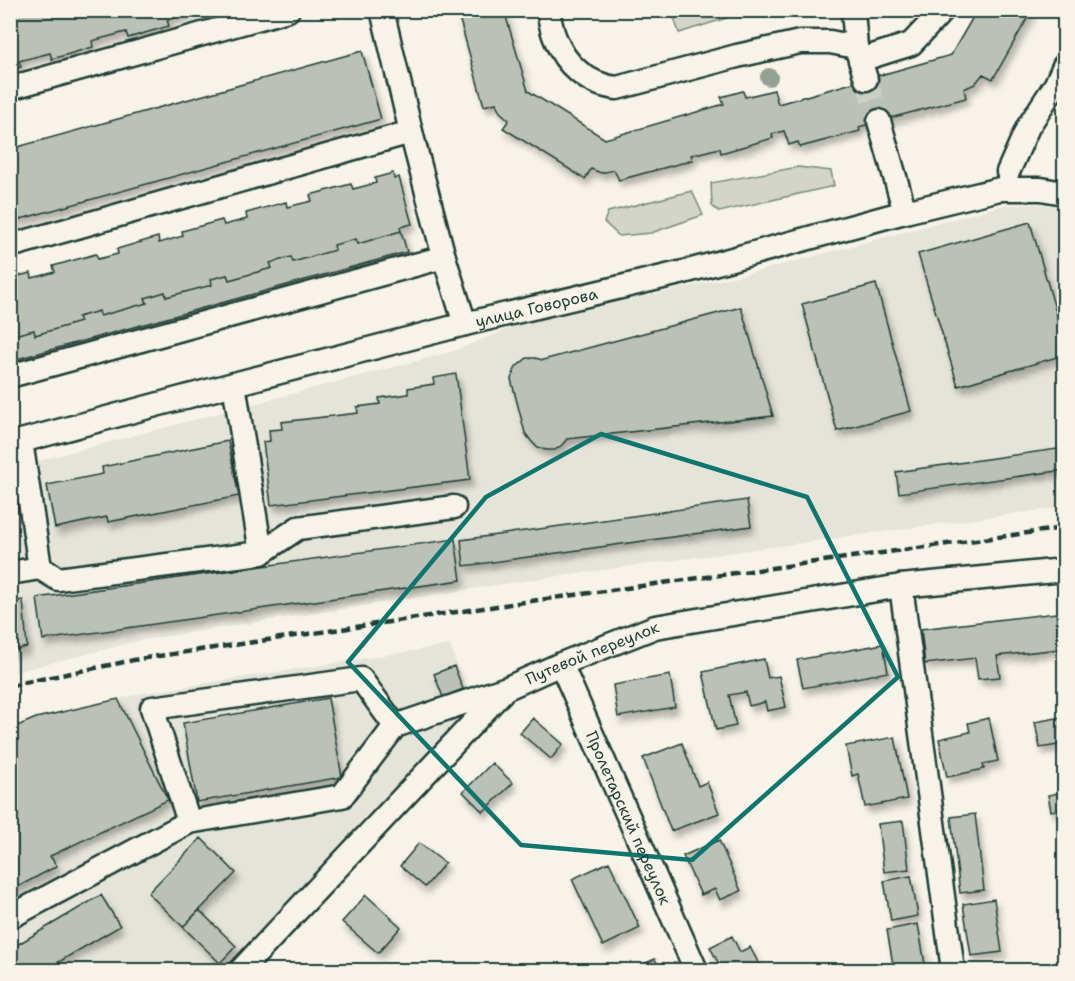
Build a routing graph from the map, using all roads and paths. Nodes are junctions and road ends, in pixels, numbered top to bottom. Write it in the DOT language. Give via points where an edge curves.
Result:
graph roads {
  1 [pos="288,10"];
  2 [pos="382,10"];
  3 [pos="548,10"];
  4 [pos="853,10"];
  5 [pos="943,10"];
  6 [pos="861,62"];
  7 [pos="1065,66"];
  8 [pos="10,88"];
  9 [pos="879,121"];
  10 [pos="411,132"];
  11 [pos="1008,172"];
  12 [pos="1065,193"];
  13 [pos="905,212"];
  14 [pos="10,246"];
  15 [pos="444,257"];
  16 [pos="465,324"];
  17 [pos="10,376"];
  18 [pos="234,384"];
  19 [pos="16,442"];
  20 [pos="453,507"];
  21 [pos="261,553"];
  22 [pos="40,568"];
  23 [pos="1065,570"];
  24 [pos="10,573"];
  25 [pos="901,586"];
  26 [pos="561,664"];
  27 [pos="505,689"];
  28 [pos="395,726"];
  29 [pos="189,822"];
  30 [pos="10,917"];
  31 [pos="240,970"];
  32 [pos="696,970"];
  33 [pos="953,970"];
  1 -- 8 [label="street"];
  2 -- 10 [label="street"];
  3 -- 6 [label="street" via="555,38 566,58 578,72 604,87 617,88 800,42 830,42"];
  4 -- 6 [label="street"];
  5 -- 6 [label="street" via="911,44"];
  7 -- 11 [label="street" via="1028,127"];
  9 -- 13 [label="street"];
  10 -- 14 [label="street"];
  10 -- 15 [label="street"];
  12 -- 13 [label="street, улица Говорова" via="1000,189"];
  13 -- 16 [label="street, улица Говорова" via="684,272"];
  15 -- 16 [label="street"];
  15 -- 17 [label="street"];
  16 -- 18 [label="street, улица Говорова"];
  18 -- 19 [label="street, улица Говорова"];
  18 -- 21 [label="street"];
  19 -- 22 [label="street"];
  20 -- 21 [label="street" via="298,528"];
  21 -- 22 [label="street" via="58,579"];
  22 -- 24 [label="street"];
  23 -- 25 [label="street, Путевой переулок"];
  25 -- 26 [label="street, Путевой переулок" via="655,627"];
  25 -- 33 [label="street"];
  26 -- 27 [label="street, Путевой переулок"];
  26 -- 32 [label="street, Пролетарский переулок"];
  27 -- 28 [label="street"];
  27 -- 31 [label="street, Путевой переулок"];
  28 -- 29 [label="street" via="342,796"];
  28 -- 29 [label="street" via="361,679 152,708"];
  29 -- 30 [label="street"];
}
